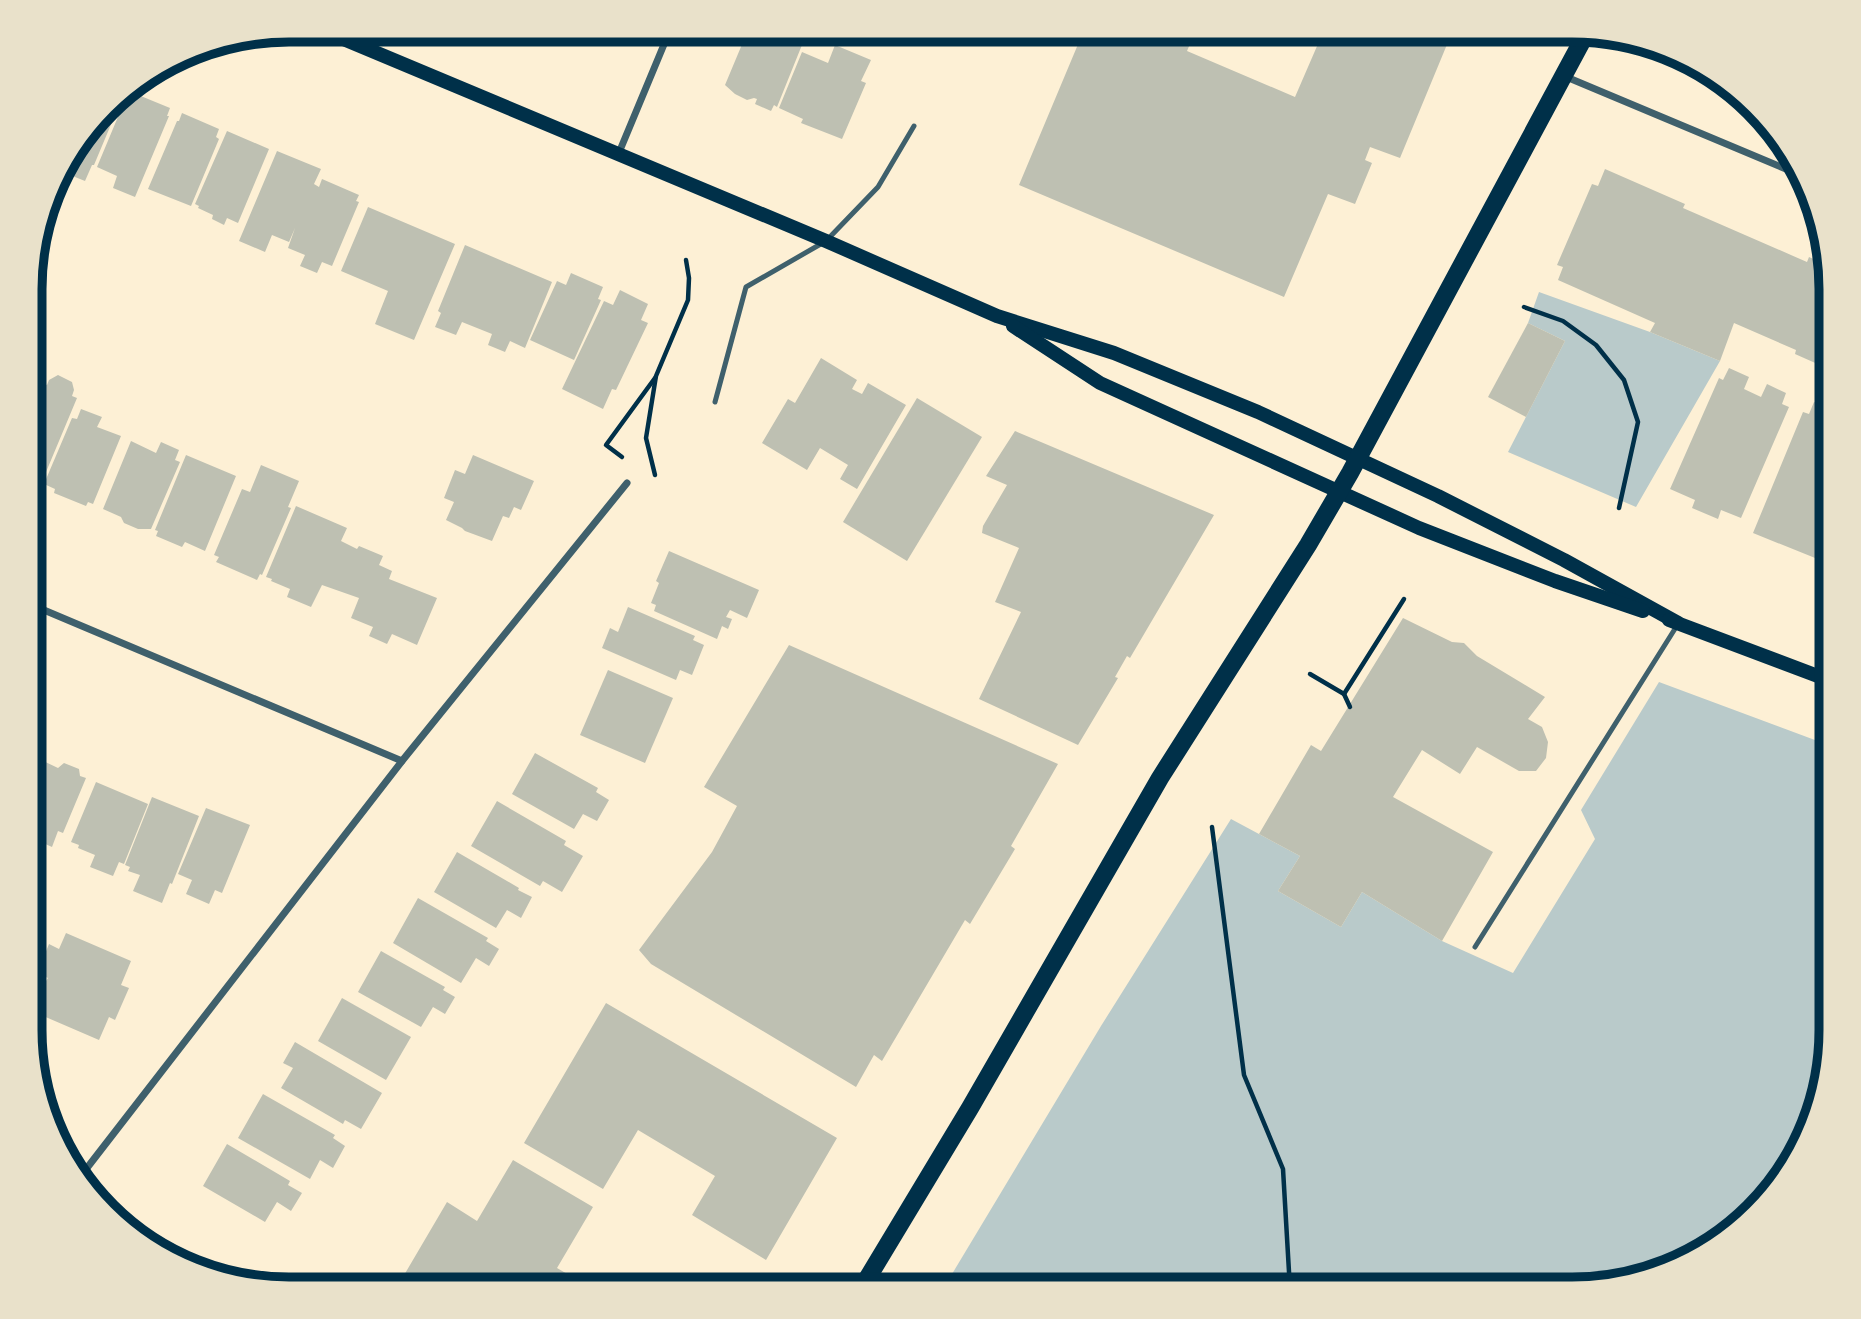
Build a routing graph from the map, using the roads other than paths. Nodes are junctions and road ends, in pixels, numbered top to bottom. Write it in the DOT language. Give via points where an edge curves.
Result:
graph roads {
  1 [pos="350,42"];
  2 [pos="665,42"];
  3 [pos="1581,43"];
  4 [pos="1564,76"];
  5 [pos="914,126"];
  6 [pos="618,155"];
  7 [pos="1788,170"];
  8 [pos="826,241"];
  9 [pos="997,316"];
  10 [pos="715,402"];
  11 [pos="1358,459"];
  12 [pos="627,483"];
  13 [pos="1339,491"];
  14 [pos="42,609"];
  15 [pos="1678,623"];
  16 [pos="1819,676"];
  17 [pos="402,761"];
  18 [pos="1475,947"];
  19 [pos="86,1170"];
  20 [pos="869,1276"];
  1 -- 6 [label="main road"];
  2 -- 6 [label="street"];
  3 -- 4 [label="main road"];
  4 -- 7 [label="street"];
  4 -- 11 [label="main road"];
  5 -- 8 [label="lane" via="878,187"];
  6 -- 8 [label="main road"];
  8 -- 9 [label="main road"];
  8 -- 10 [label="lane" via="746,287"];
  9 -- 11 [label="main road" via="1126,358"];
  9 -- 13 [label="main road" via="1100,383"];
  11 -- 13 [label="main road"];
  11 -- 15 [label="main road" via="1564,559"];
  12 -- 17 [label="street"];
  13 -- 15 [label="main road" via="1555,581"];
  13 -- 20 [label="main road" via="1160,778"];
  14 -- 17 [label="street"];
  15 -- 16 [label="main road"];
  15 -- 18 [label="lane"];
  17 -- 19 [label="street"];
}
